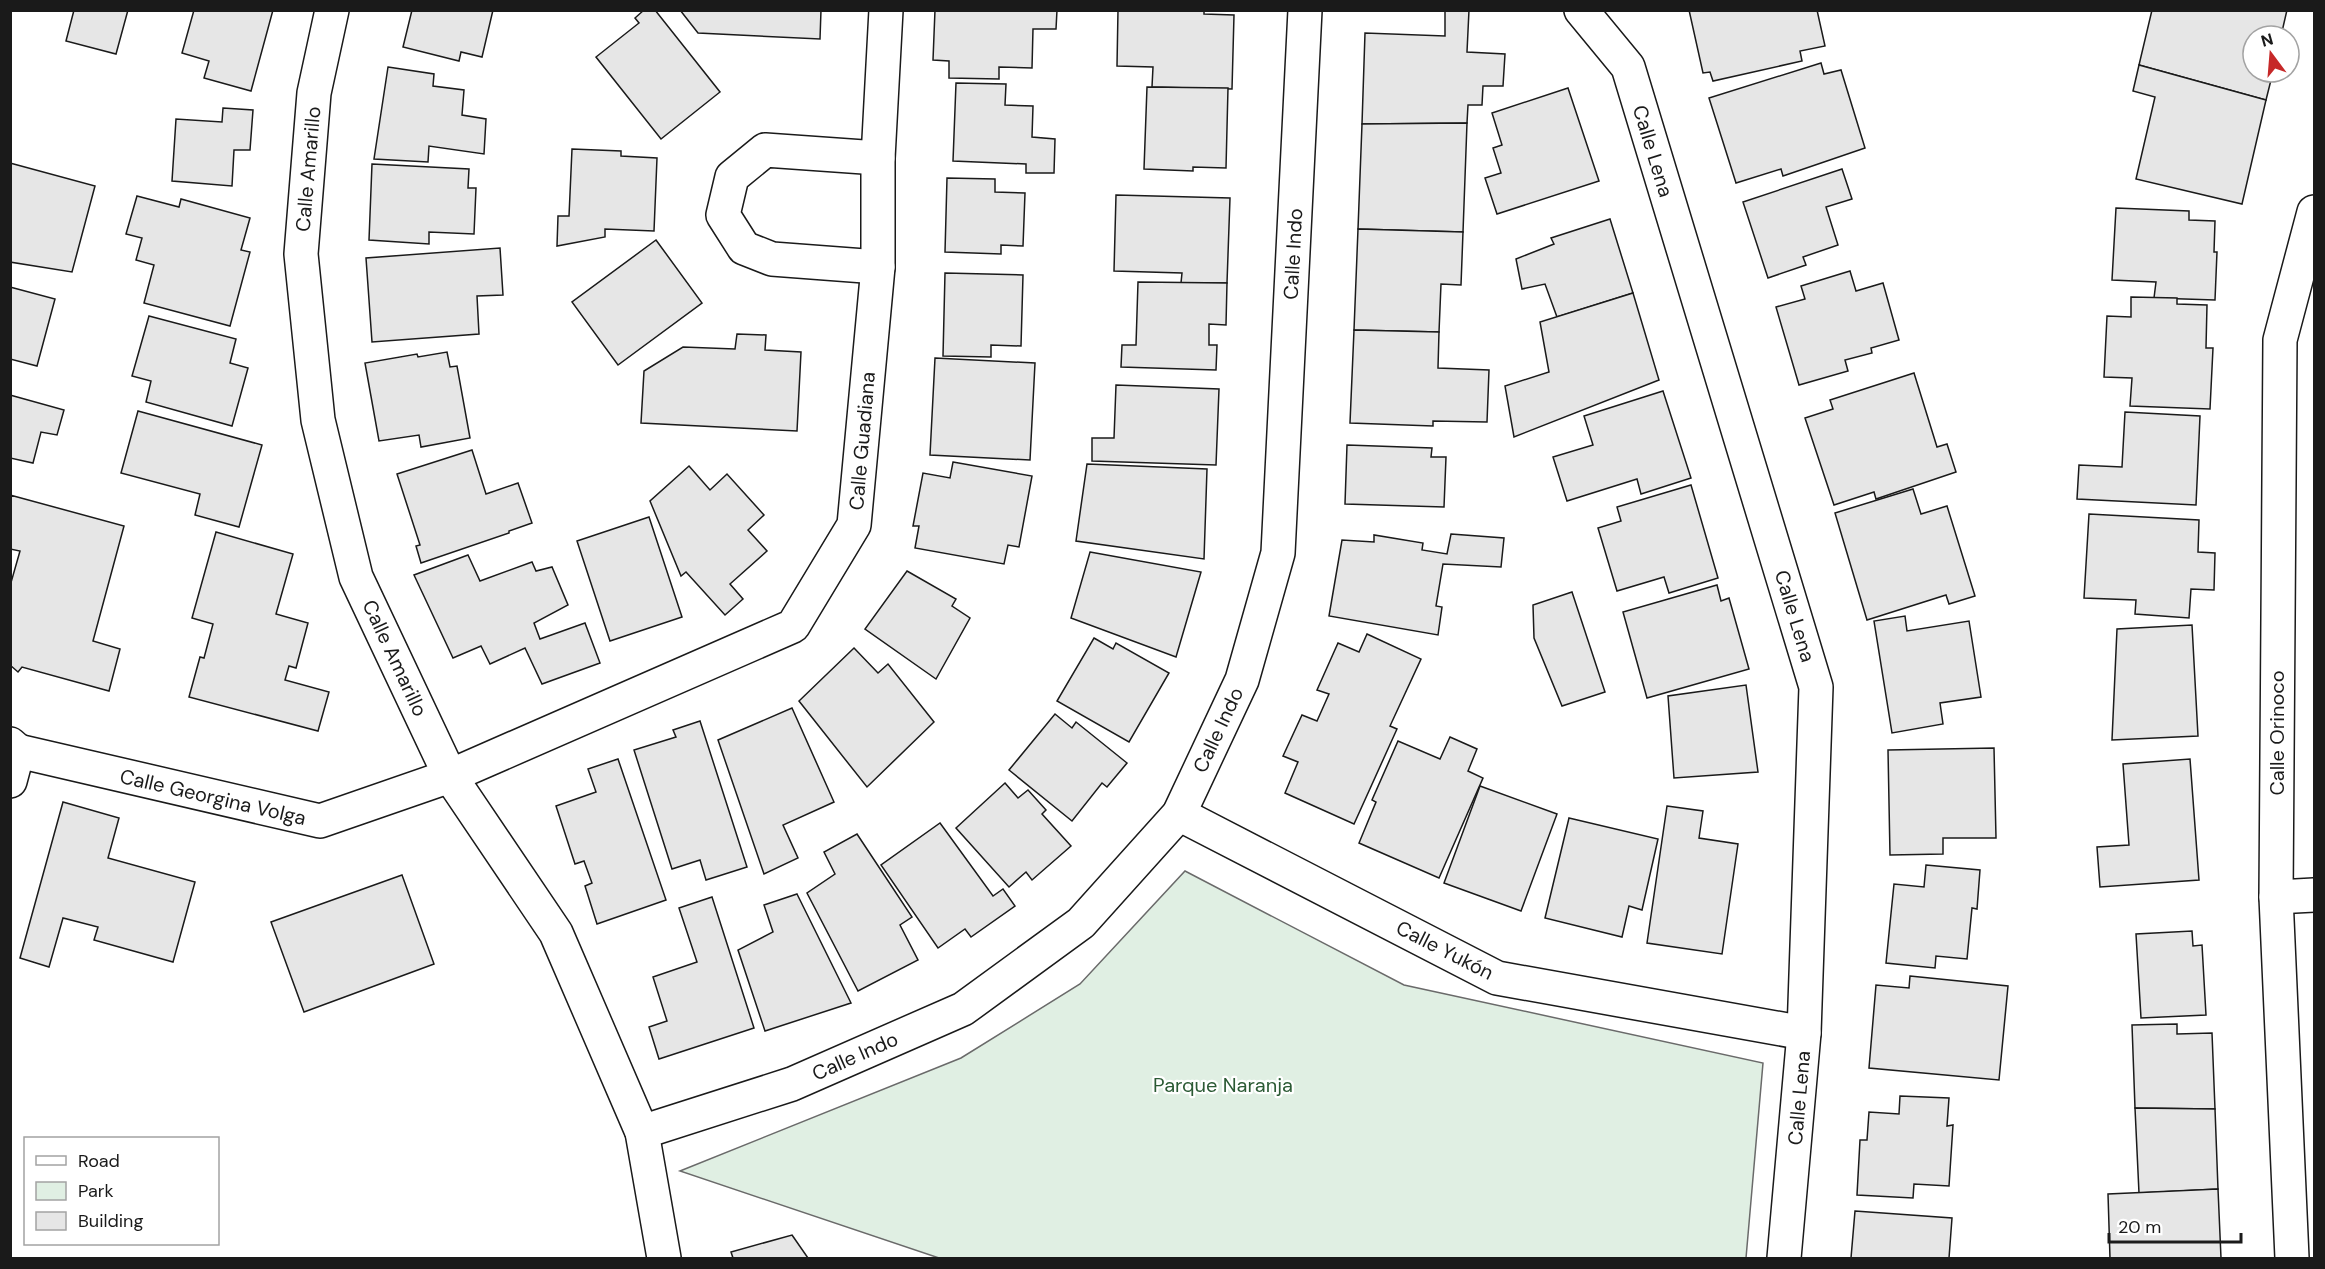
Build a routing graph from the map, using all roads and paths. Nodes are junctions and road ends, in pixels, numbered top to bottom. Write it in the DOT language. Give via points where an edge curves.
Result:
graph roads {
  1 [pos="332,10"];
  2 [pos="886,10"];
  3 [pos="1305,10"];
  4 [pos="1581,10"];
  5 [pos="878,158"];
  6 [pos="2314,212"];
  7 [pos="878,267"];
  8 [pos="13,758"];
  9 [pos="450,776"];
  10 [pos="1179,814"];
  11 [pos="2314,895"];
  12 [pos="2276,897"];
  13 [pos="1804,1033"];
  14 [pos="642,1132"];
  15 [pos="664,1258"];
  16 [pos="1784,1258"];
  17 [pos="2292,1258"];
  1 -- 9 [label="street, Calle Amarillo" via="314,93 301,254 318,420 356,577"];
  2 -- 5 [label="street, Calle Guadiana"];
  3 -- 10 [label="street, Calle Indo" via="1278,553 1242,680"];
  4 -- 13 [label="street, Calle Lena" via="1628,67 1816,687"];
  5 -- 7 [label="street, Calle Guadiana"];
  5 -- 7 [label="street" via="765,150 732,177 723,215 744,248 772,259"];
  6 -- 12 [label="street, Calle Orinoco" via="2280,340"];
  7 -- 9 [label="street, Calle Guadiana" via="854,525 793,626"];
  8 -- 9 [label="street, Calle Georgina Volga" via="320,821"];
  9 -- 14 [label="street, Calle Amarillo" via="556,933"];
  10 -- 13 [label="street, Calle Yukón" via="1497,978"];
  10 -- 14 [label="street, Calle Indo" via="1081,923 963,1009 792,1084"];
  11 -- 12 [label="street"];
  12 -- 17 [label="street, Calle Orinoco"];
  13 -- 16 [label="street, Calle Lena"];
  14 -- 15 [label="street, Calle Amarillo"];
}
